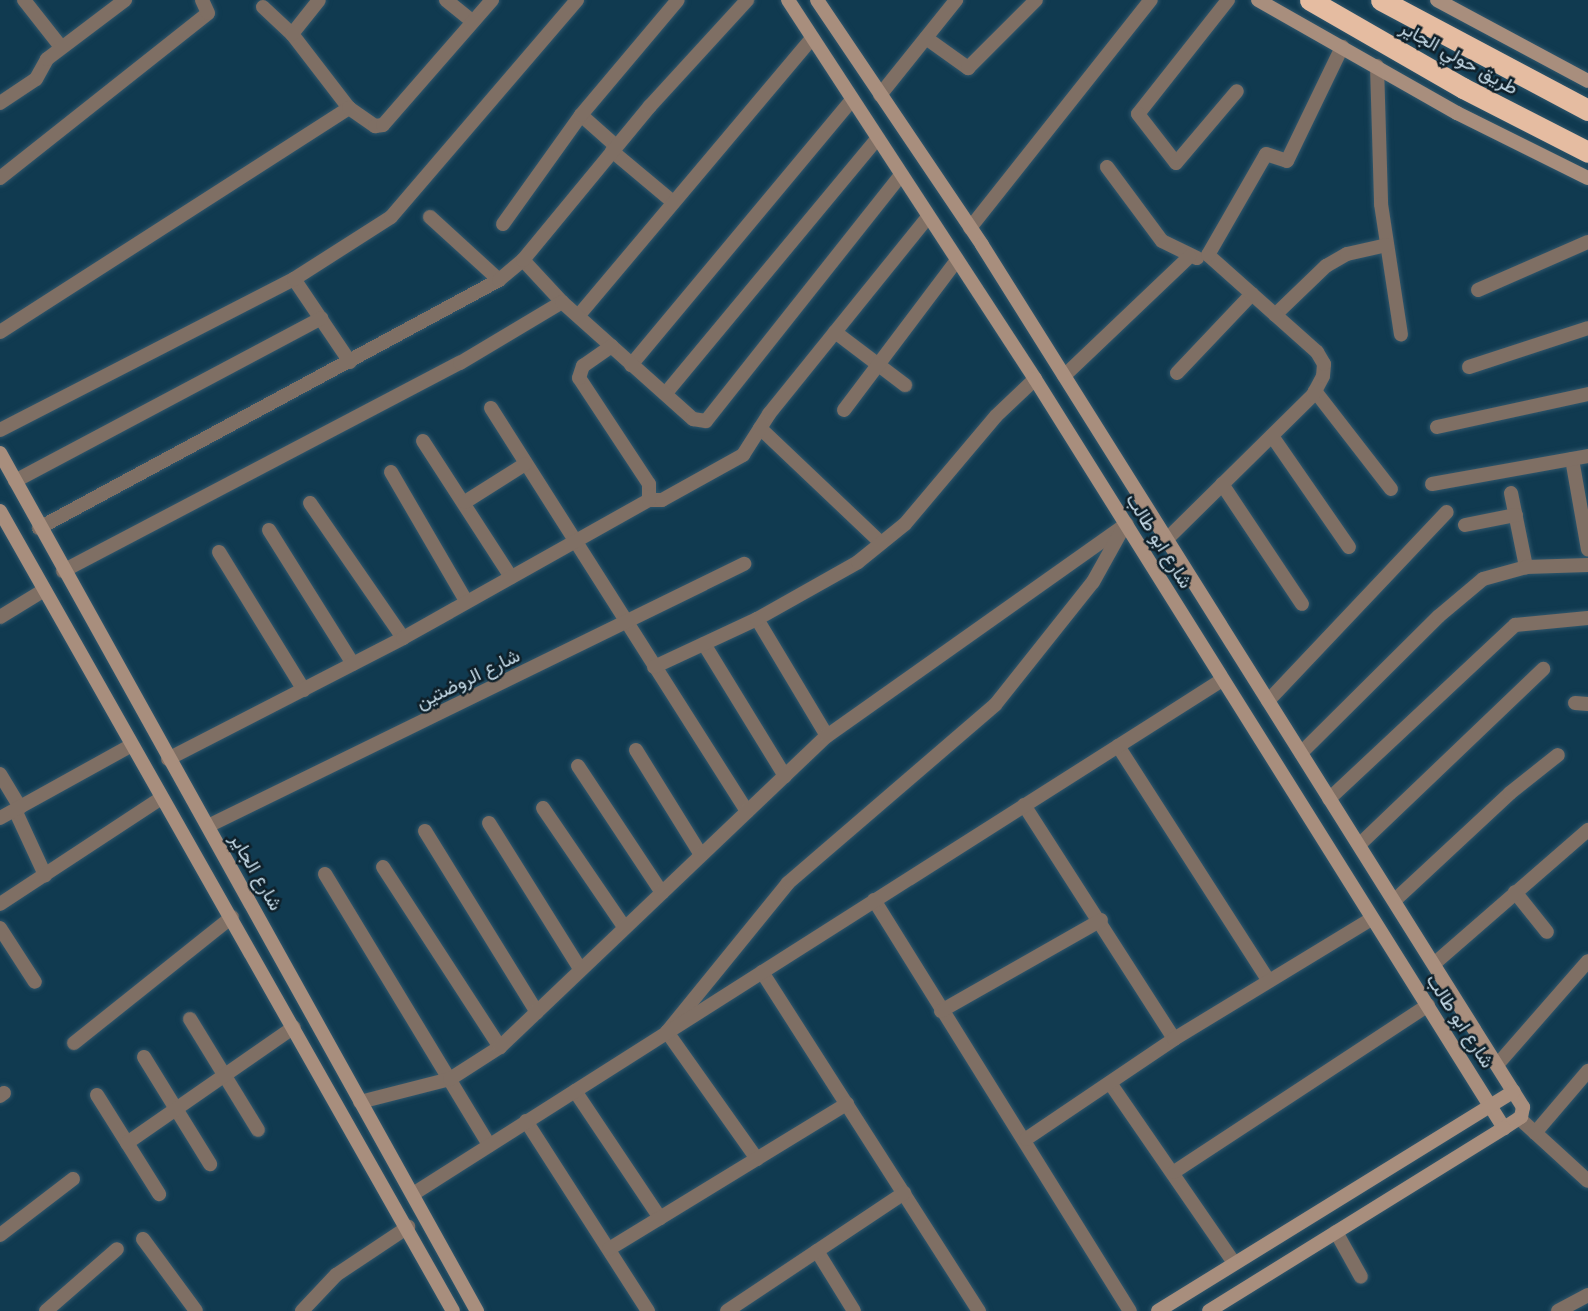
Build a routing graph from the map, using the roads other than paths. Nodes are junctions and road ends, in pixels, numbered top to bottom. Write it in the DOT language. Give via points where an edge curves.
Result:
graph roads {
  1 [pos="23,0"];
  2 [pos="125,0"];
  3 [pos="202,0"];
  4 [pos="319,0"];
  5 [pos="446,0"];
  6 [pos="492,0"];
  7 [pos="578,0"];
  8 [pos="678,0"];
  9 [pos="747,0"];
  10 [pos="788,0"];
  11 [pos="817,0"];
  12 [pos="956,0"];
  13 [pos="1036,0"];
  14 [pos="1151,0"];
  15 [pos="1228,0"];
  16 [pos="1258,0"];
  17 [pos="1310,0"];
  18 [pos="1381,0"];
  19 [pos="1437,0"];
  20 [pos="263,6"];
  21 [pos="472,21"];
  22 [pos="292,34"];
  23 [pos="812,38"];
  24 [pos="926,38"];
  25 [pos="61,47"];
  26 [pos="1342,47"];
  27 [pos="1377,66"];
  28 [pos="1588,81"];
  29 [pos="1237,91"];
  30 [pos="880,96"];
  31 [pos="852,100"];
  32 [pos="0,103"];
  33 [pos="349,108"];
  34 [pos="1588,110"];
  35 [pos="581,115"];
  36 [pos="877,139"];
  37 [pos="614,149"];
  38 [pos="1588,152"];
  39 [pos="1107,167"];
  40 [pos="901,176"];
  41 [pos="0,178"];
  42 [pos="1588,178"];
  43 [pos="673,202"];
  44 [pos="430,217"];
  45 [pos="928,217"];
  46 [pos="503,224"];
  47 [pos="970,228"];
  48 [pos="1588,242"];
  49 [pos="1387,245"];
  50 [pos="1208,255"];
  51 [pos="1189,257"];
  52 [pos="523,260"];
  53 [pos="957,260"];
  54 [pos="294,279"];
  55 [pos="499,280"];
  56 [pos="1478,290"];
  57 [pos="1252,294"];
  58 [pos="562,302"];
  59 [pos="579,315"];
  60 [pos="1275,315"];
  61 [pos="321,318"];
  62 [pos="1588,328"];
  63 [pos="0,332"];
  64 [pos="835,332"];
  65 [pos="1401,334"];
  66 [pos="612,346"];
  67 [pos="350,362"];
  68 [pos="631,365"];
  69 [pos="878,365"];
  70 [pos="1469,367"];
  71 [pos="1177,373"];
  72 [pos="1064,376"];
  73 [pos="1035,379"];
  74 [pos="905,385"];
  75 [pos="1315,391"];
  76 [pos="666,393"];
  77 [pos="1588,394"];
  78 [pos="491,408"];
  79 [pos="844,410"];
  80 [pos="760,428"];
  81 [pos="1437,428"];
  82 [pos="0,430"];
  83 [pos="1272,436"];
  84 [pos="1103,439"];
  85 [pos="423,441"];
  86 [pos="0,453"];
  87 [pos="1082,454"];
  88 [pos="1588,456"];
  89 [pos="1572,459"];
  90 [pos="525,464"];
  91 [pos="391,472"];
  92 [pos="15,481"];
  93 [pos="1222,484"];
  94 [pos="1432,484"];
  95 [pos="1391,489"];
  96 [pos="1511,493"];
  97 [pos="649,500"];
  98 [pos="465,502"];
  99 [pos="310,503"];
  100 [pos="0,511"];
  101 [pos="1447,512"];
  102 [pos="1516,514"];
  103 [pos="1126,524"];
  104 [pos="1465,525"];
  105 [pos="39,528"];
  106 [pos="269,530"];
  107 [pos="1167,539"];
  108 [pos="881,543"];
  109 [pos="573,544"];
  110 [pos="1349,547"];
  111 [pos="1588,550"];
  112 [pos="219,552"];
  113 [pos="744,564"];
  114 [pos="1588,565"];
  115 [pos="1526,567"];
  116 [pos="63,571"];
  117 [pos="511,577"];
  118 [pos="44,590"];
  119 [pos="466,601"];
  120 [pos="1302,604"];
  121 [pos="0,618"];
  122 [pos="1588,618"];
  123 [pos="757,619"];
  124 [pos="628,625"];
  125 [pos="403,638"];
  126 [pos="704,644"];
  127 [pos="353,664"];
  128 [pos="654,667"];
  129 [pos="1543,669"];
  130 [pos="1222,680"];
  131 [pos="304,690"];
  132 [pos="1268,701"];
  133 [pos="827,736"];
  134 [pos="1118,746"];
  135 [pos="130,747"];
  136 [pos="636,750"];
  137 [pos="1301,753"];
  138 [pos="1558,755"];
  139 [pos="168,759"];
  140 [pos="578,766"];
  141 [pos="0,774"];
  142 [pos="785,776"];
  143 [pos="160,799"];
  144 [pos="1329,799"];
  145 [pos="1024,805"];
  146 [pos="17,808"];
  147 [pos="543,808"];
  148 [pos="747,813"];
  149 [pos="0,818"];
  150 [pos="489,823"];
  151 [pos="208,826"];
  152 [pos="425,831"];
  153 [pos="1588,831"];
  154 [pos="1359,845"];
  155 [pos="701,855"];
  156 [pos="383,867"];
  157 [pos="45,874"];
  158 [pos="325,874"];
  159 [pos="662,892"];
  160 [pos="1515,892"];
  161 [pos="874,900"];
  162 [pos="1395,900"];
  163 [pos="0,904"];
  164 [pos="232,917"];
  165 [pos="1101,919"];
  166 [pos="1370,920"];
  167 [pos="0,928"];
  168 [pos="625,928"];
  169 [pos="268,931"];
  170 [pos="1547,932"];
  171 [pos="248,945"];
  172 [pos="1588,961"];
  173 [pos="1435,963"];
  174 [pos="581,970"];
  175 [pos="762,972"];
  176 [pos="1269,980"];
  177 [pos="36,982"];
  178 [pos="1428,1006"];
  179 [pos="942,1011"];
  180 [pos="537,1012"];
  181 [pos="190,1019"];
  182 [pos="294,1027"];
  183 [pos="667,1032"];
  184 [pos="1174,1039"];
  185 [pos="74,1043"];
  186 [pos="500,1047"];
  187 [pos="144,1057"];
  188 [pos="1497,1066"];
  189 [pos="1588,1071"];
  190 [pos="225,1074"];
  191 [pos="450,1079"];
  192 [pos="1110,1083"];
  193 [pos="575,1091"];
  194 [pos="1514,1091"];
  195 [pos="97,1094"];
  196 [pos="360,1102"];
  197 [pos="847,1104"];
  198 [pos="1491,1105"];
  199 [pos="175,1109"];
  200 [pos="1519,1118"];
  201 [pos="526,1121"];
  202 [pos="1504,1128"];
  203 [pos="258,1130"];
  204 [pos="1535,1133"];
  205 [pos="1026,1139"];
  206 [pos="127,1143"];
  207 [pos="489,1145"];
  208 [pos="757,1159"];
  209 [pos="210,1164"];
  210 [pos="1174,1172"];
  211 [pos="73,1179"];
  212 [pos="1371,1179"];
  213 [pos="1588,1181"];
  214 [pos="904,1193"];
  215 [pos="159,1194"];
  216 [pos="413,1194"];
  217 [pos="1386,1202"];
  218 [pos="660,1218"];
  219 [pos="408,1227"];
  220 [pos="1336,1232"];
  221 [pos="0,1235"];
  222 [pos="143,1240"];
  223 [pos="117,1249"];
  224 [pos="609,1249"];
  225 [pos="817,1251"];
  226 [pos="1232,1260"];
  227 [pos="1361,1277"];
  228 [pos="1588,1295"];
  229 [pos="46,1311"];
  230 [pos="196,1311"];
  231 [pos="302,1311"];
  232 [pos="453,1311"];
  233 [pos="477,1311"];
  234 [pos="648,1311"];
  235 [pos="727,1311"];
  236 [pos="854,1311"];
  237 [pos="979,1311"];
  238 [pos="1130,1311"];
  239 [pos="1158,1311"];
  240 [pos="1209,1311"];
  241 [pos="1558,1311"];
  1 -- 25 [label="street"];
  2 -- 25 [label="street"];
  3 -- 41 [label="street" via="208,13"];
  4 -- 22 [label="street"];
  5 -- 21 [label="street"];
  6 -- 21 [label="street"];
  7 -- 54 [label="street" via="391,217"];
  8 -- 35 [label="street"];
  9 -- 37 [label="street"];
  10 -- 23 [label="street, شارع ابو طالب"];
  11 -- 30 [label="street, شارع ابو طالب"];
  12 -- 24 [label="street"];
  13 -- 24 [label="street" via="968,68"];
  14 -- 47 [label="street"];
  15 -- 29 [label="street" via="1138,114 1177,163"];
  16 -- 26 [label="street"];
  17 -- 38 [label="highway, طريق حولي الجاير" via="1463,88"];
  18 -- 34 [label="highway, طريق حولي الجاير"];
  19 -- 28 [label="street"];
  20 -- 22 [label="street"];
  21 -- 33 [label="street" via="383,125 374,126"];
  22 -- 33 [label="street"];
  23 -- 31 [label="street, شارع ابو طالب"];
  23 -- 43 [label="street"];
  24 -- 30 [label="street"];
  25 -- 32 [label="street" via="47,58 36,79"];
  26 -- 27 [label="street"];
  26 -- 50 [label="street" via="1287,161 1266,153"];
  27 -- 42 [label="street" via="1457,113"];
  27 -- 49 [label="street" via="1381,204"];
  30 -- 47 [label="street, شارع ابو طالب"];
  31 -- 36 [label="street, شارع ابو طالب"];
  31 -- 68 [label="street"];
  33 -- 63 [label="street"];
  35 -- 37 [label="street"];
  35 -- 46 [label="street"];
  36 -- 40 [label="street, شارع ابو طالب"];
  36 -- 76 [label="street"];
  37 -- 43 [label="street"];
  37 -- 52 [label="street"];
  39 -- 51 [label="street" via="1162,241"];
  40 -- 45 [label="street, شارع ابو طالب"];
  40 -- 76 [label="street" via="706,421 693,419"];
  43 -- 59 [label="street"];
  44 -- 55 [label="street"];
  45 -- 53 [label="street, شارع ابو طالب"];
  45 -- 64 [label="street"];
  47 -- 72 [label="street, شارع ابو طالب"];
  48 -- 56 [label="street"];
  49 -- 60 [label="street" via="1347,254 1326,266"];
  49 -- 65 [label="street"];
  50 -- 51 [label="street"];
  50 -- 57 [label="street"];
  51 -- 72 [label="street"];
  52 -- 55 [label="street"];
  52 -- 58 [label="street"];
  53 -- 69 [label="street"];
  53 -- 73 [label="street, شارع ابو طالب"];
  54 -- 61 [label="street"];
  54 -- 82 [label="street"];
  55 -- 67 [label="street"];
  57 -- 60 [label="street"];
  57 -- 71 [label="street"];
  58 -- 59 [label="street"];
  58 -- 116 [label="street" via="460,363"];
  59 -- 66 [label="street"];
  60 -- 75 [label="street" via="1324,363"];
  61 -- 67 [label="street"];
  61 -- 92 [label="street"];
  62 -- 70 [label="street"];
  64 -- 69 [label="street"];
  64 -- 80 [label="street"];
  66 -- 68 [label="street"];
  66 -- 97 [label="street" via="583,366 579,378 649,484"];
  67 -- 105 [label="street"];
  68 -- 76 [label="street"];
  69 -- 74 [label="street"];
  69 -- 79 [label="street"];
  72 -- 84 [label="street, شارع ابو طالب"];
  73 -- 87 [label="street, شارع ابو طالب"];
  73 -- 108 [label="street" via="996,416 905,524"];
  75 -- 83 [label="street"];
  75 -- 95 [label="street"];
  77 -- 81 [label="street"];
  78 -- 90 [label="street"];
  80 -- 97 [label="street" via="743,455 662,500"];
  80 -- 108 [label="street"];
  83 -- 93 [label="street"];
  83 -- 110 [label="street"];
  84 -- 87 [label="street"];
  84 -- 107 [label="street, شارع ابو طالب"];
  85 -- 98 [label="street"];
  86 -- 92 [label="street, شارع الجاير"];
  87 -- 103 [label="street, شارع ابو طالب"];
  88 -- 89 [label="street"];
  89 -- 94 [label="street"];
  89 -- 111 [label="street"];
  90 -- 98 [label="street"];
  90 -- 109 [label="street"];
  91 -- 119 [label="street"];
  92 -- 105 [label="street, شارع الجاير"];
  93 -- 107 [label="street"];
  93 -- 120 [label="street"];
  96 -- 102 [label="street"];
  97 -- 109 [label="street"];
  98 -- 117 [label="street"];
  99 -- 125 [label="street"];
  100 -- 118 [label="street"];
  101 -- 132 [label="street"];
  102 -- 104 [label="street"];
  102 -- 115 [label="street"];
  103 -- 130 [label="street, شارع ابو طالب"];
  103 -- 133 [label="street"];
  103 -- 183 [label="street" via="1093,582 995,705 788,883"];
  105 -- 116 [label="street, شارع الجاير"];
  106 -- 127 [label="street"];
  107 -- 132 [label="street, شارع ابو طالب"];
  108 -- 123 [label="street" via="858,562"];
  109 -- 117 [label="street"];
  109 -- 124 [label="street"];
  112 -- 131 [label="street"];
  113 -- 124 [label="street, شارع الروضتين"];
  114 -- 115 [label="street"];
  115 -- 137 [label="street" via="1483,579 1439,616"];
  116 -- 139 [label="street, شارع الجاير"];
  117 -- 119 [label="street"];
  118 -- 121 [label="street"];
  118 -- 135 [label="street"];
  119 -- 125 [label="street"];
  122 -- 144 [label="street" via="1515,625"];
  123 -- 126 [label="street"];
  123 -- 133 [label="street"];
  124 -- 128 [label="street"];
  124 -- 151 [label="street, شارع الروضتين"];
  125 -- 127 [label="street"];
  126 -- 128 [label="street"];
  126 -- 142 [label="street"];
  127 -- 131 [label="street"];
  128 -- 148 [label="street"];
  129 -- 154 [label="street"];
  130 -- 134 [label="street"];
  130 -- 166 [label="street, شارع ابو طالب"];
  131 -- 139 [label="street"];
  132 -- 137 [label="street, شارع ابو طالب"];
  133 -- 142 [label="street"];
  134 -- 145 [label="street"];
  134 -- 176 [label="street"];
  135 -- 143 [label="street"];
  135 -- 146 [label="street"];
  136 -- 155 [label="street"];
  137 -- 144 [label="street, شارع ابو طالب"];
  138 -- 162 [label="street" via="1510,793"];
  139 -- 151 [label="street, شارع الجاير"];
  140 -- 159 [label="street"];
  141 -- 146 [label="street"];
  142 -- 148 [label="street"];
  143 -- 157 [label="street"];
  143 -- 164 [label="street"];
  144 -- 154 [label="street, شارع ابو طالب"];
  145 -- 161 [label="street"];
  145 -- 165 [label="street"];
  146 -- 149 [label="street"];
  146 -- 157 [label="street"];
  147 -- 168 [label="street"];
  148 -- 155 [label="street"];
  150 -- 174 [label="street"];
  151 -- 169 [label="street, شارع الجاير"];
  152 -- 180 [label="street"];
  153 -- 160 [label="street"];
  154 -- 162 [label="street, شارع ابو طالب"];
  155 -- 159 [label="street"];
  156 -- 186 [label="street"];
  157 -- 163 [label="street"];
  158 -- 191 [label="street"];
  159 -- 168 [label="street"];
  160 -- 170 [label="street"];
  160 -- 173 [label="street"];
  161 -- 175 [label="street"];
  161 -- 179 [label="street"];
  162 -- 173 [label="street, شارع ابو طالب"];
  164 -- 171 [label="street"];
  164 -- 185 [label="street"];
  165 -- 179 [label="street"];
  165 -- 184 [label="street"];
  166 -- 176 [label="street"];
  166 -- 178 [label="street, شارع ابو طالب"];
  167 -- 177 [label="street"];
  168 -- 174 [label="street"];
  169 -- 171 [label="street"];
  169 -- 196 [label="street, شارع الجاير"];
  171 -- 182 [label="street"];
  172 -- 188 [label="street"];
  173 -- 188 [label="street, شارع ابو طالب"];
  174 -- 180 [label="street"];
  175 -- 183 [label="street"];
  175 -- 197 [label="street"];
  176 -- 184 [label="street"];
  178 -- 198 [label="street, شارع ابو طالب"];
  178 -- 210 [label="street"];
  179 -- 205 [label="street"];
  180 -- 186 [label="street"];
  181 -- 190 [label="street"];
  182 -- 190 [label="street"];
  182 -- 219 [label="street"];
  183 -- 193 [label="street"];
  183 -- 208 [label="street"];
  184 -- 192 [label="street"];
  186 -- 191 [label="street"];
  187 -- 199 [label="street"];
  188 -- 194 [label="street, شارع ابو طالب"];
  189 -- 204 [label="street"];
  190 -- 199 [label="street"];
  190 -- 203 [label="street"];
  191 -- 196 [label="street"];
  191 -- 207 [label="street"];
  192 -- 205 [label="street"];
  192 -- 210 [label="street"];
  193 -- 201 [label="street"];
  193 -- 218 [label="street"];
  194 -- 198 [label="street"];
  194 -- 200 [label="street, شارع ابو طالب" via="1524,1110"];
  195 -- 206 [label="street"];
  196 -- 216 [label="street, شارع الجاير"];
  197 -- 208 [label="street"];
  197 -- 214 [label="street"];
  198 -- 202 [label="street, شارع ابو طالب"];
  198 -- 212 [label="street"];
  199 -- 206 [label="street"];
  199 -- 209 [label="street"];
  200 -- 202 [label="street"];
  200 -- 204 [label="street"];
  201 -- 207 [label="street"];
  201 -- 224 [label="street"];
  202 -- 217 [label="street"];
  204 -- 213 [label="street"];
  205 -- 238 [label="street"];
  206 -- 215 [label="street"];
  207 -- 216 [label="street"];
  208 -- 218 [label="street"];
  210 -- 226 [label="street"];
  211 -- 221 [label="street"];
  212 -- 217 [label="street"];
  212 -- 239 [label="street"];
  214 -- 225 [label="street"];
  214 -- 237 [label="street"];
  216 -- 233 [label="street, شارع الجاير"];
  217 -- 220 [label="street"];
  218 -- 224 [label="street"];
  219 -- 231 [label="street" via="336,1275"];
  219 -- 232 [label="street"];
  220 -- 227 [label="street"];
  220 -- 240 [label="street"];
  222 -- 230 [label="street"];
  223 -- 229 [label="street"];
  224 -- 234 [label="street"];
  225 -- 235 [label="street"];
  225 -- 236 [label="street"];
  228 -- 241 [label="street"];
}
